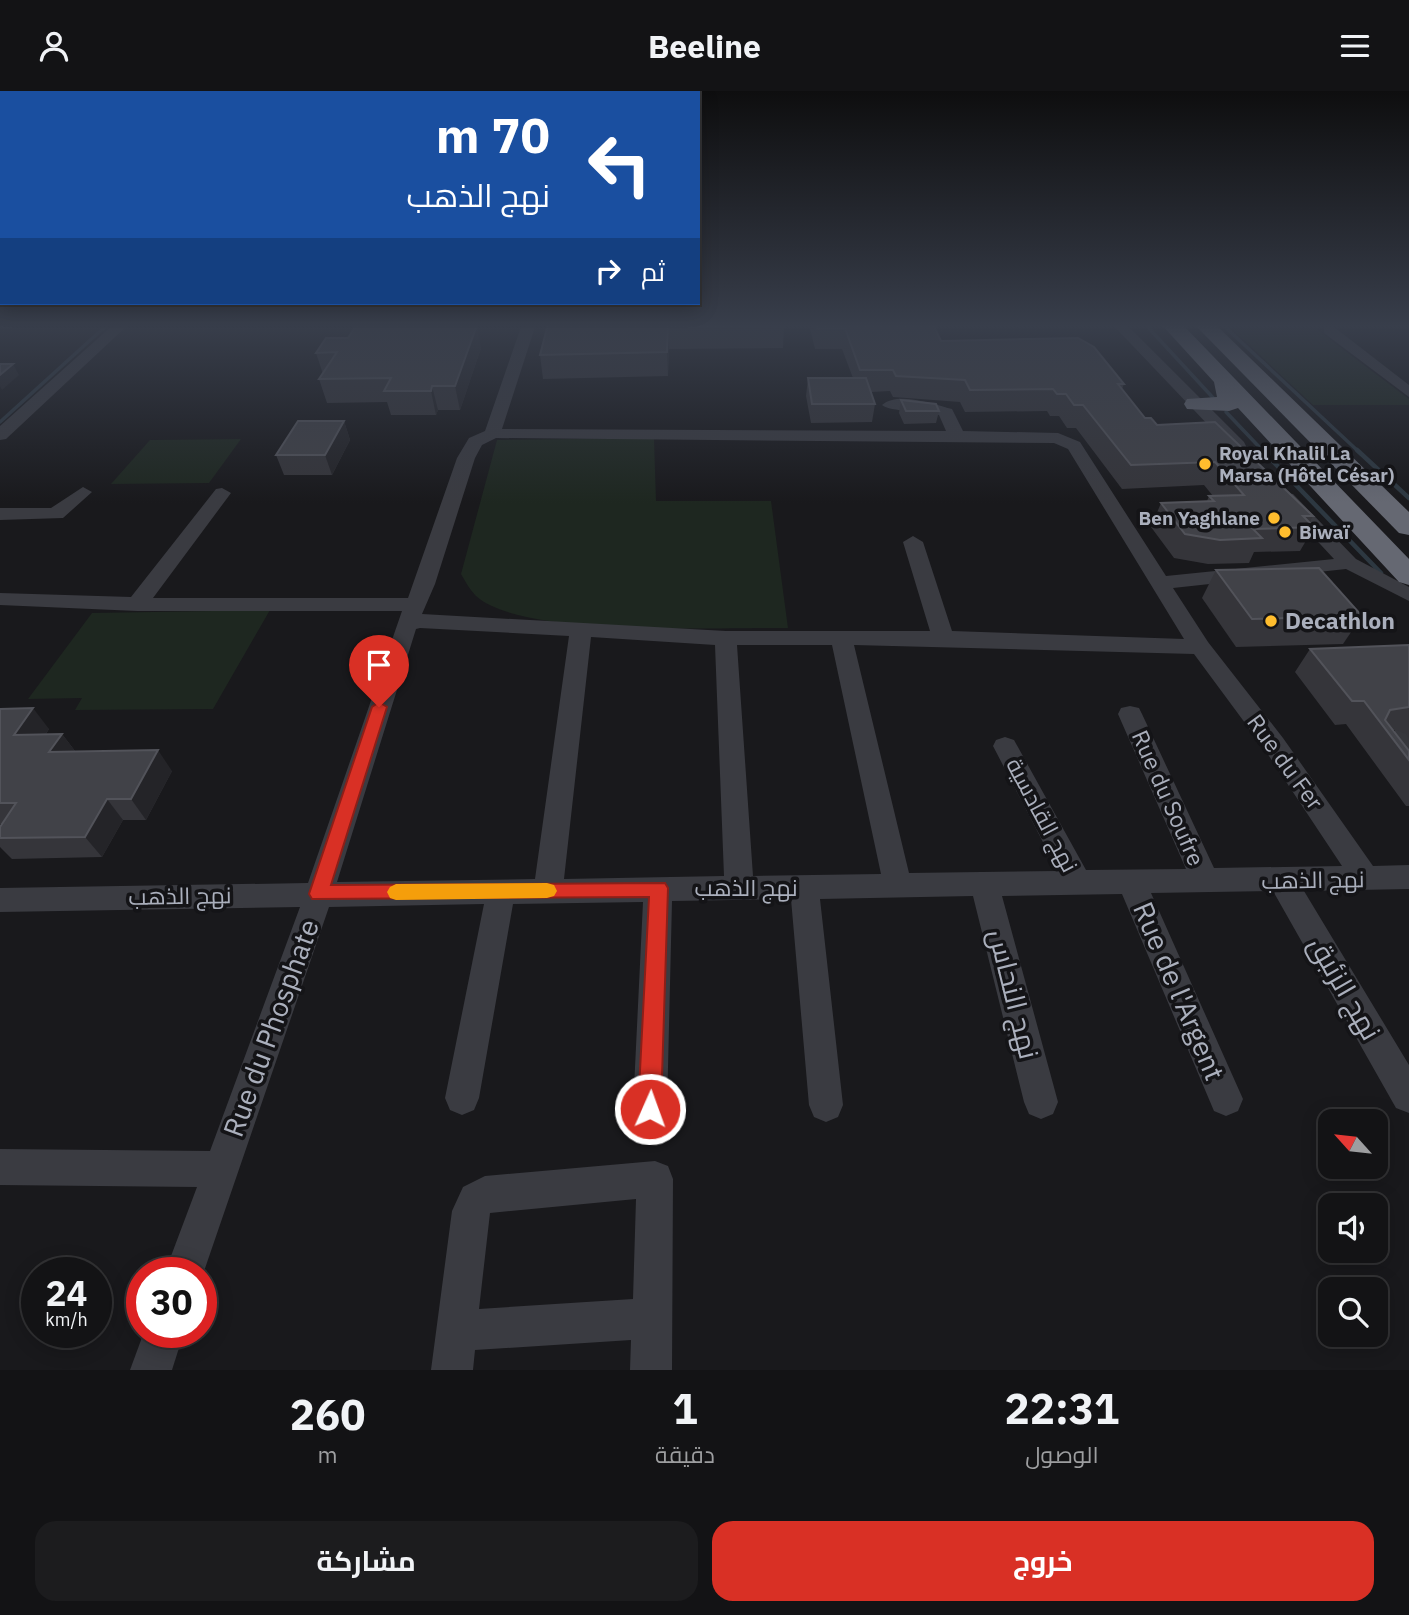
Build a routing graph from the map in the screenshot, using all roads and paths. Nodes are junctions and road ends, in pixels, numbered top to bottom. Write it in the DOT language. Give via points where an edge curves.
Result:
graph roads {
  1 [pos="56,384"];
  2 [pos="506,384"];
  3 [pos="1176,384"];
  4 [pos="1225,384"];
  5 [pos="1228,384"];
  6 [pos="1264,384"];
  7 [pos="1195,404"];
  8 [pos="890,405"];
  9 [pos="494,433"];
  10 [pos="0,435"];
  11 [pos="957,436"];
  12 [pos="1253,462"];
  13 [pos="1272,482"];
  14 [pos="83,492"];
  15 [pos="222,493"];
  16 [pos="0,514"];
  17 [pos="1409,527"];
  18 [pos="913,542"];
  19 [pos="1349,563"];
  20 [pos="1409,576"];
  21 [pos="1158,583"];
  22 [pos="1409,596"];
  23 [pos="0,599"];
  24 [pos="137,604"];
  25 [pos="413,614"];
  26 [pos="580,631"];
  27 [pos="841,636"];
  28 [pos="726,638"];
  29 [pos="943,638"];
  30 [pos="1200,647"];
  31 [pos="1130,714"];
  32 [pos="1005,746"];
  33 [pos="1409,877"];
  34 [pos="1366,879"];
  35 [pos="1282,880"];
  36 [pos="1206,881"];
  37 [pos="1132,883"];
  38 [pos="1079,884"];
  39 [pos="985,885"];
  40 [pos="898,887"];
  41 [pos="658,888"];
  42 [pos="739,888"];
  43 [pos="805,889"];
  44 [pos="501,891"];
  45 [pos="548,891"];
  46 [pos="319,894"];
  47 [pos="0,900"];
  48 [pos="1408,1096"];
  49 [pos="462,1098"];
  50 [pos="1226,1099"];
  51 [pos="1041,1102"];
  52 [pos="826,1105"];
  53 [pos="650,1109"];
  54 [pos="0,1167"];
  55 [pos="221,1169"];
  56 [pos="190,1257"];
  57 [pos="652,1318"];
  58 [pos="159,1348"];
  59 [pos="454,1351"];
  60 [pos="151,1370"];
  61 [pos="651,1370"];
  1 -- 10 [label="street"];
  2 -- 9 [label="street"];
  3 -- 7 [label="street"];
  4 -- 7 [label="highway" via="1229,404"];
  5 -- 20 [label="highway"];
  6 -- 17 [label="highway"];
  7 -- 12 [label="street"];
  8 -- 11 [label="street" via="919,405 946,412"];
  9 -- 11 [label="street"];
  9 -- 25 [label="street, Rue du Phosphate" via="472,445"];
  11 -- 21 [label="street, Rue du Fer" via="1038,436 1068,441"];
  13 -- 19 [label="street"];
  14 -- 16 [label="street" via="56,514"];
  15 -- 24 [label="street"];
  18 -- 29 [label="street"];
  19 -- 21 [label="street"];
  19 -- 22 [label="street"];
  21 -- 30 [label="street, Rue du Fer"];
  23 -- 24 [label="street"];
  24 -- 25 [label="street"];
  25 -- 26 [label="street" via="420,621"];
  25 -- 46 [label="street, Rue du Phosphate"];
  26 -- 28 [label="street"];
  26 -- 45 [label="street"];
  27 -- 28 [label="street"];
  27 -- 29 [label="street"];
  27 -- 40 [label="street"];
  28 -- 42 [label="street"];
  29 -- 30 [label="street"];
  30 -- 34 [label="street, Rue du Fer" via="1274,744"];
  31 -- 36 [label="street, Rue du Soufre"];
  32 -- 38 [label="street, نهج القادسية"];
  33 -- 34 [label="street, نهج الذهب"];
  34 -- 35 [label="street, نهج الذهب"];
  35 -- 36 [label="street, نهج الذهب"];
  35 -- 48 [label="street, نهج الزئبق"];
  36 -- 37 [label="street, نهج الذهب"];
  37 -- 38 [label="street, نهج الذهب"];
  37 -- 50 [label="street, Rue de l'Argent"];
  38 -- 39 [label="street, نهج الذهب"];
  39 -- 40 [label="street, نهج الذهب"];
  39 -- 51 [label="street, نهج النحاس"];
  40 -- 43 [label="street, نهج الذهب"];
  41 -- 42 [label="street, نهج الذهب"];
  41 -- 45 [label="street, نهج الذهب"];
  41 -- 53 [label="street"];
  42 -- 43 [label="street, نهج الذهب"];
  43 -- 52 [label="street"];
  44 -- 45 [label="street, نهج الذهب"];
  44 -- 46 [label="street, نهج الذهب"];
  44 -- 49 [label="street"];
  46 -- 47 [label="street, نهج الذهب"];
  46 -- 55 [label="street, Rue du Phosphate"];
  54 -- 55 [label="street"];
  55 -- 56 [label="street, Rue du Phosphate"];
  57 -- 59 [label="street"];
  57 -- 59 [label="street" via="655,1179 485,1195 475,1200 471,1210"];
  57 -- 61 [label="street"];
  58 -- 60 [label="street"];
}
